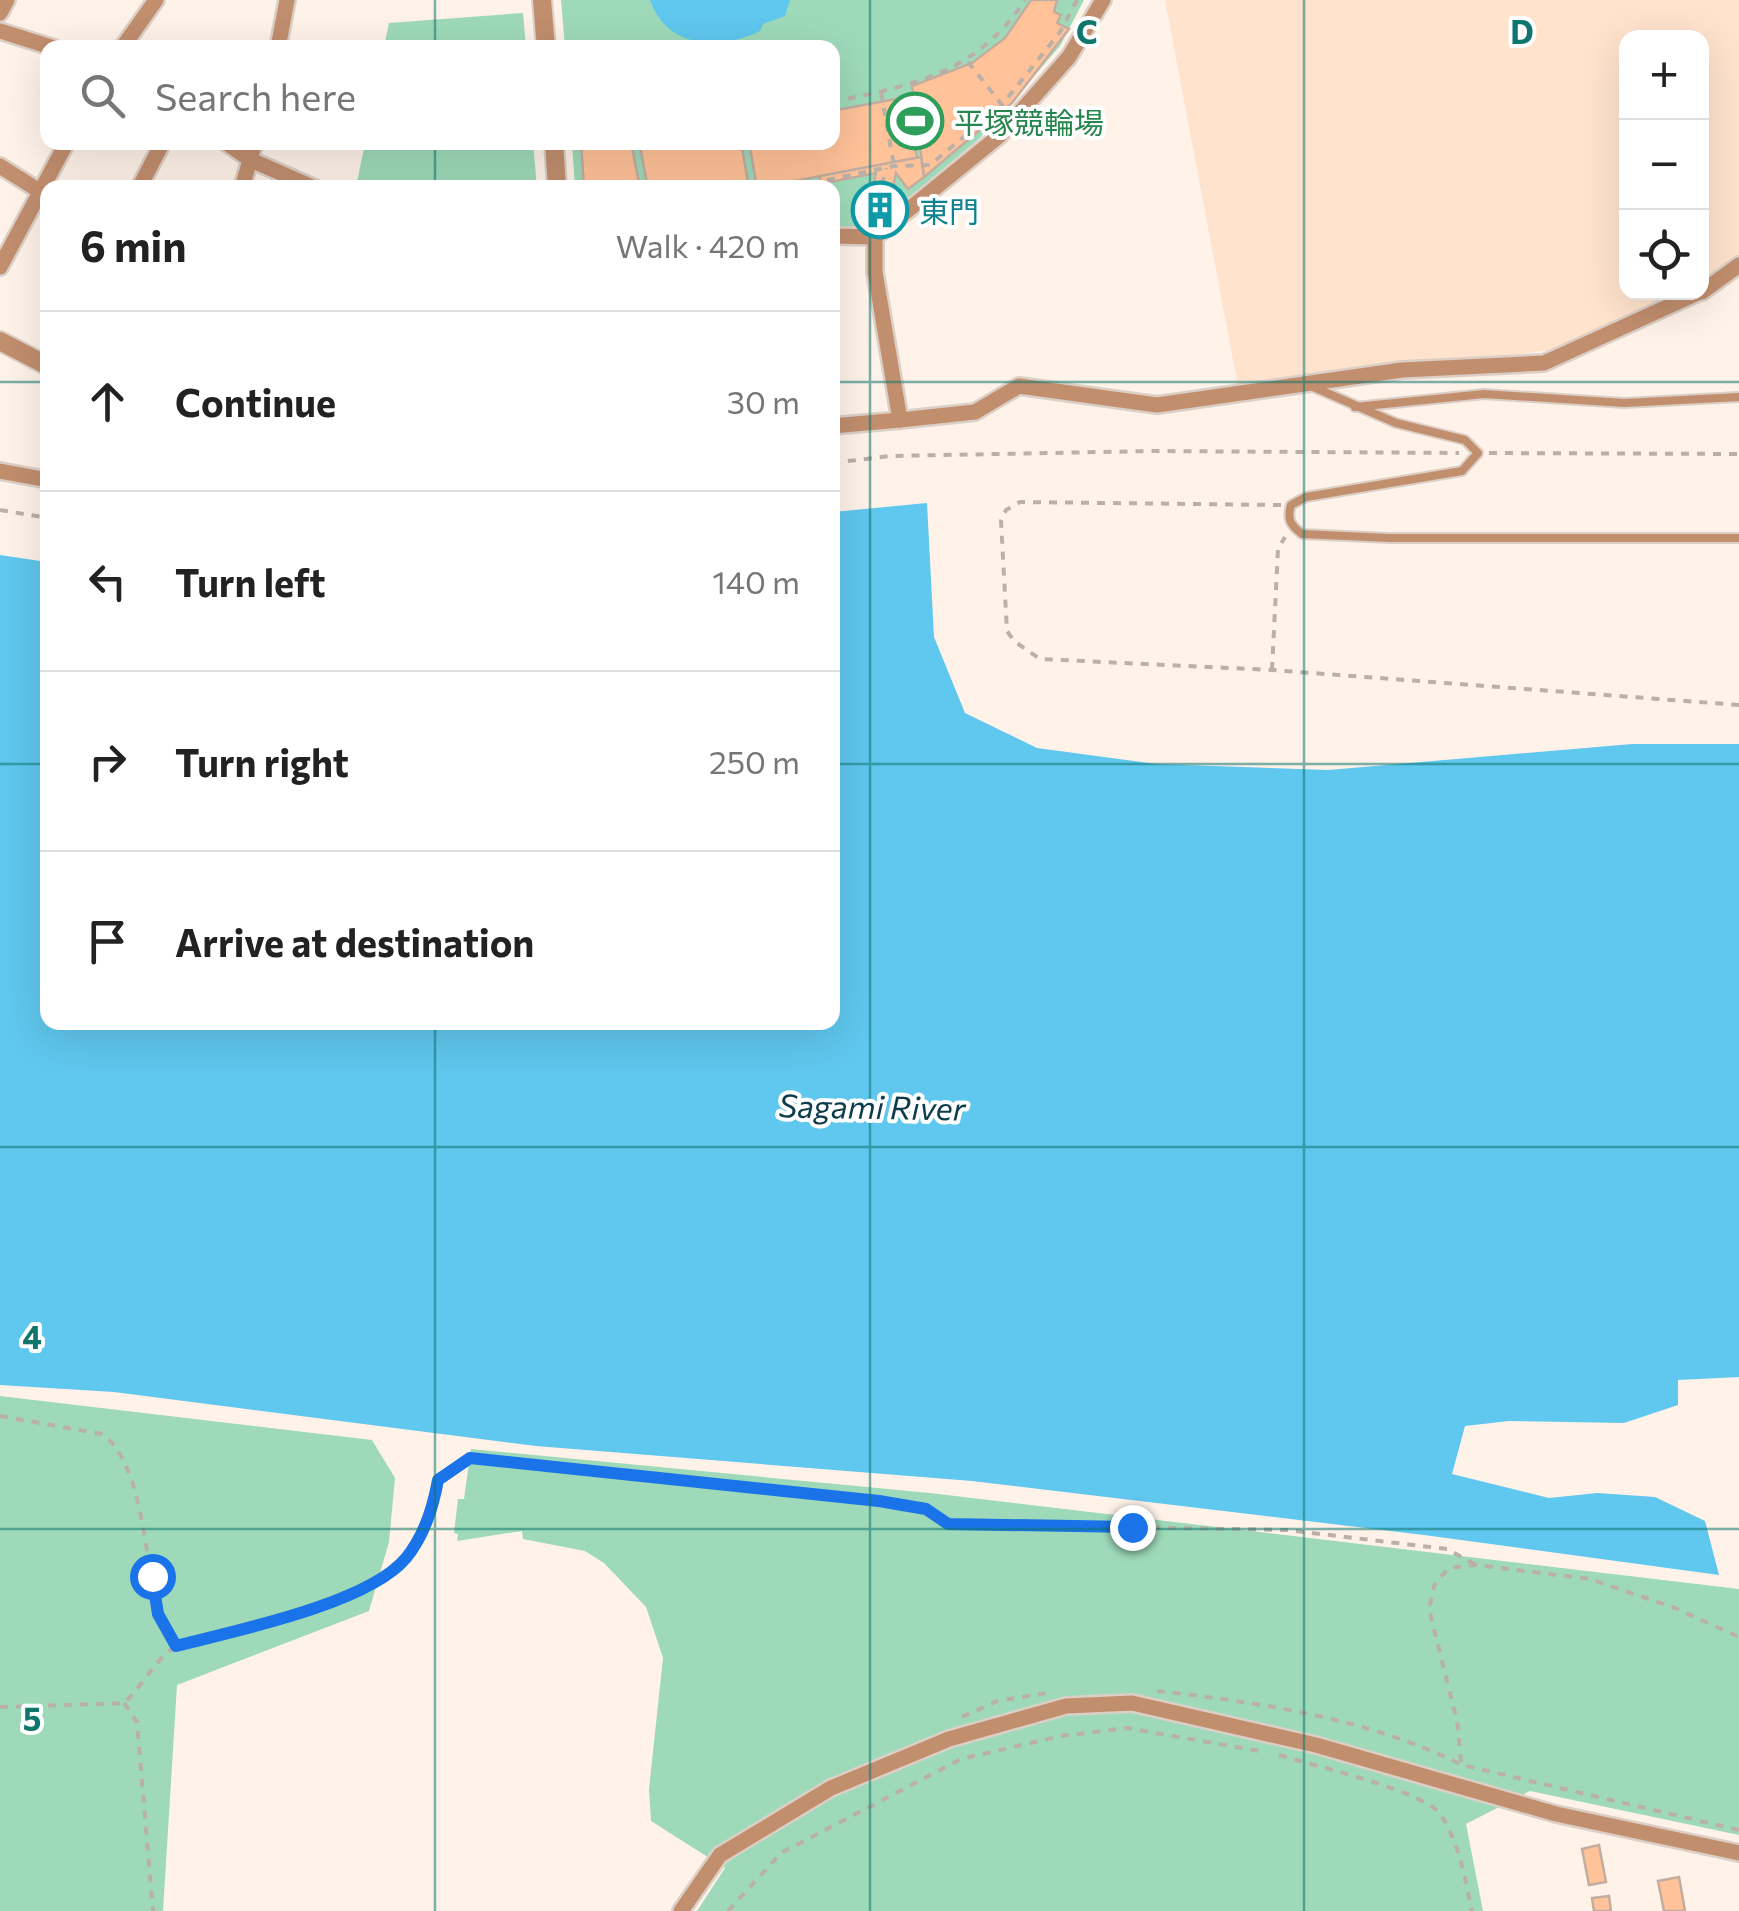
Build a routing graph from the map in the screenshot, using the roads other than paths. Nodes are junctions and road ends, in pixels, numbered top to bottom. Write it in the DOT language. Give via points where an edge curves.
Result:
graph roads {
  1 [pos="8,0"];
  2 [pos="156,0"];
  3 [pos="288,0"];
  4 [pos="542,0"];
  5 [pos="1103,0"];
  6 [pos="0,13"];
  7 [pos="0,31"];
  8 [pos="128,40"];
  9 [pos="280,40"];
  10 [pos="545,40"];
  11 [pos="40,44"];
  12 [pos="63,150"];
  13 [pos="160,150"];
  14 [pos="237,150"];
  15 [pos="254,150"];
  16 [pos="555,150"];
  17 [pos="251,160"];
  18 [pos="0,166"];
  19 [pos="47,180"];
  20 [pos="143,180"];
  21 [pos="245,180"];
  22 [pos="297,180"];
  23 [pos="557,180"];
  24 [pos="40,191"];
  25 [pos="40,194"];
  26 [pos="875,229"];
  27 [pos="840,235"];
  28 [pos="1739,265"];
  29 [pos="0,268"];
  30 [pos="1709,286"];
  31 [pos="1683,300"];
  32 [pos="0,342"];
  33 [pos="40,360"];
  34 [pos="1310,386"];
  35 [pos="1739,397"];
  36 [pos="1353,407"];
  37 [pos="900,420"];
  38 [pos="840,425"];
  39 [pos="0,472"];
  40 [pos="40,479"];
  41 [pos="1739,538"];
  42 [pos="1739,1853"];
  43 [pos="682,1911"];
  1 -- 6 [label="street"];
  2 -- 8 [label="street"];
  3 -- 9 [label="street"];
  4 -- 10 [label="street"];
  5 -- 26 [label="street" via="1069,57 1000,136"];
  7 -- 11 [label="street"];
  12 -- 19 [label="street"];
  13 -- 20 [label="street"];
  14 -- 17 [label="street"];
  15 -- 17 [label="street"];
  16 -- 23 [label="street"];
  17 -- 21 [label="street"];
  17 -- 22 [label="street"];
  18 -- 24 [label="street"];
  25 -- 29 [label="street"];
  26 -- 27 [label="street"];
  26 -- 37 [label="street" via="875,272"];
  28 -- 30 [label="street"];
  31 -- 34 [label="street" via="1544,363 1402,370"];
  32 -- 33 [label="street"];
  34 -- 36 [label="lane"];
  34 -- 37 [label="street" via="1157,405 1019,386 975,412"];
  35 -- 36 [label="lane" via="1624,403 1484,394"];
  36 -- 41 [label="lane" via="1464,440 1478,453 1462,471 1306,497 1288,515 1302,534"];
  37 -- 38 [label="street"];
  39 -- 40 [label="street"];
  42 -- 43 [label="street" via="1556,1814 1316,1744 1132,1703 1066,1706 950,1739 832,1788 720,1855"];
}
